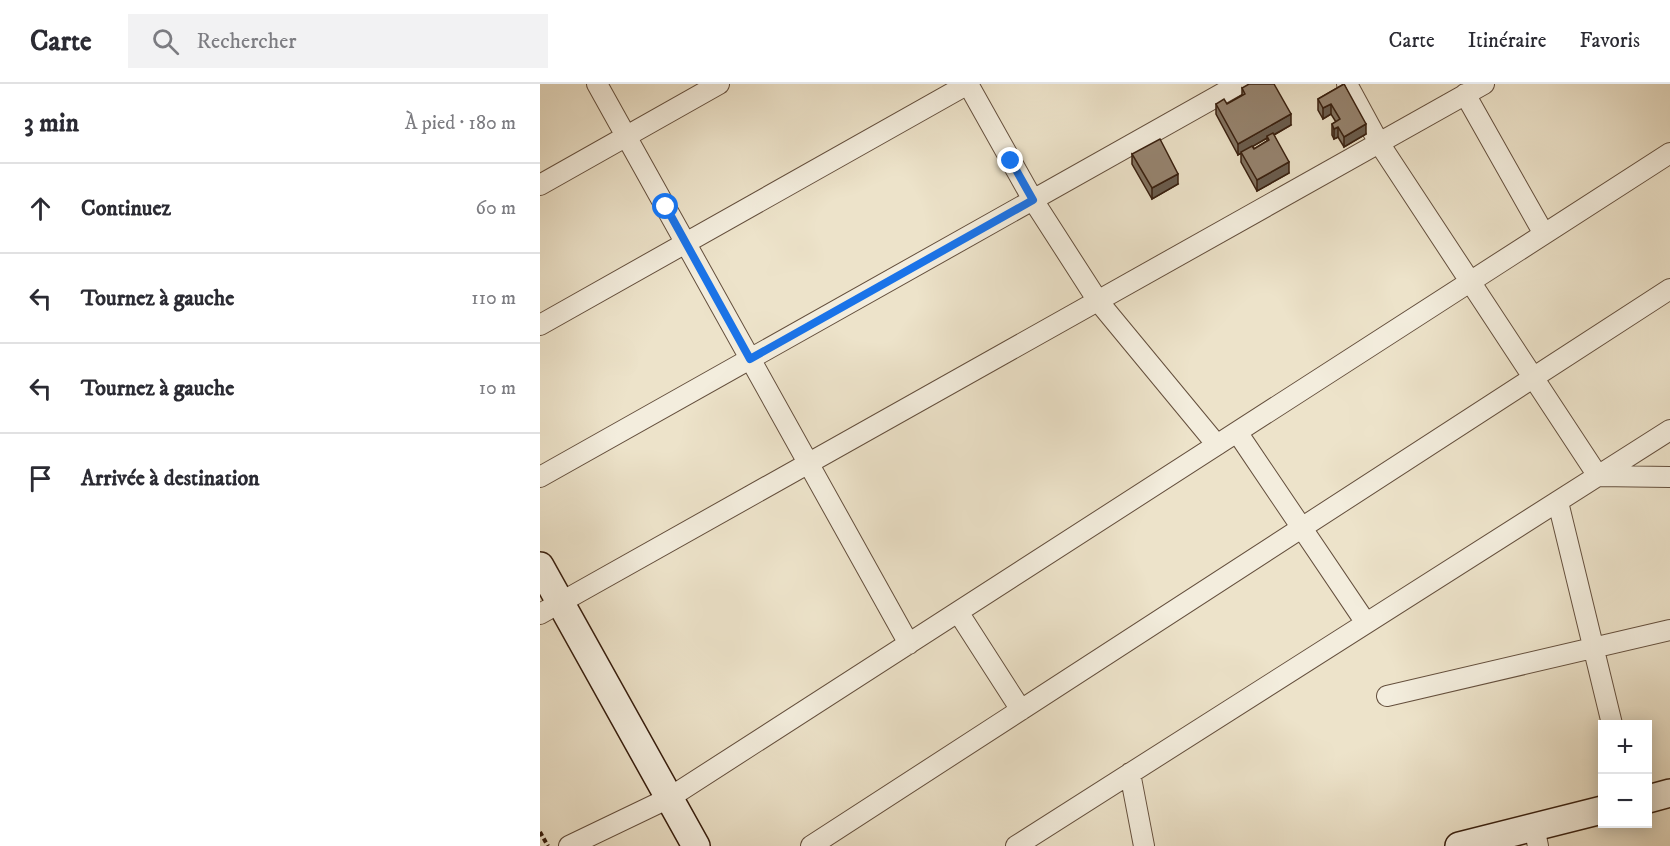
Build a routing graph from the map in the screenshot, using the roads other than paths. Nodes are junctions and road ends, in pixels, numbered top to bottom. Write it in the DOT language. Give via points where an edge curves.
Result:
graph roads {
  1 [pos="597,84"];
  2 [pos="719,84"];
  3 [pos="968,84"];
  4 [pos="1239,84"];
  5 [pos="1347,84"];
  6 [pos="1484,84"];
  7 [pos="1466,94"];
  8 [pos="626,136"];
  9 [pos="1379,143"];
  10 [pos="1670,153"];
  11 [pos="540,186"];
  12 [pos="1033,200"];
  13 [pos="1544,234"];
  14 [pos="686,243"];
  15 [pos="1471,281"];
  16 [pos="1670,289"];
  17 [pos="1098,301"];
  18 [pos="540,325"];
  19 [pos="750,359"];
  20 [pos="1534,377"];
  21 [pos="1670,430"];
  22 [pos="1237,432"];
  23 [pos="1217,445"];
  24 [pos="808,463"];
  25 [pos="1598,476"];
  26 [pos="540,477"];
  27 [pos="1670,477"];
  28 [pos="1558,502"];
  29 [pos="1302,528"];
  30 [pos="540,566"];
  31 [pos="550,608"];
  32 [pos="958,612"];
  33 [pos="1366,624"];
  34 [pos="1670,630"];
  35 [pos="909,644"];
  36 [pos="1594,648"];
  37 [pos="1387,696"];
  38 [pos="1021,710"];
  39 [pos="1611,720"];
  40 [pos="1130,773"];
  41 [pos="1670,793"];
  42 [pos="669,798"];
  43 [pos="1652,798"];
  44 [pos="1598,812"];
  45 [pos="1536,837"];
  46 [pos="569,846"];
  47 [pos="696,846"];
  48 [pos="811,846"];
  49 [pos="1016,846"];
  50 [pos="1144,846"];
  51 [pos="1459,846"];
  1 -- 8 [label="street"];
  2 -- 8 [label="street"];
  3 -- 12 [label="street"];
  3 -- 14 [label="street"];
  4 -- 12 [label="street"];
  5 -- 9 [label="street"];
  6 -- 7 [label="street"];
  7 -- 9 [label="street"];
  7 -- 13 [label="street"];
  8 -- 11 [label="street"];
  8 -- 14 [label="street"];
  9 -- 15 [label="street"];
  9 -- 17 [label="street"];
  10 -- 13 [label="street"];
  12 -- 17 [label="street"];
  12 -- 19 [label="street"];
  13 -- 15 [label="street"];
  14 -- 18 [label="street"];
  14 -- 19 [label="street"];
  15 -- 20 [label="street"];
  15 -- 22 [label="street"];
  16 -- 20 [label="street"];
  17 -- 23 [label="street"];
  17 -- 24 [label="street"];
  19 -- 24 [label="street"];
  19 -- 26 [label="street"];
  20 -- 25 [label="street"];
  20 -- 29 [label="street"];
  21 -- 25 [label="street"];
  22 -- 23 [label="street"];
  22 -- 29 [label="street"];
  23 -- 32 [label="street"];
  24 -- 31 [label="street"];
  24 -- 35 [label="street"];
  25 -- 27 [label="street"];
  25 -- 28 [label="street"];
  28 -- 33 [label="street"];
  28 -- 36 [label="street"];
  29 -- 33 [label="street"];
  29 -- 38 [label="street"];
  30 -- 31 [label="street"];
  31 -- 42 [label="street"];
  32 -- 35 [label="street"];
  32 -- 38 [label="street"];
  33 -- 40 [label="street"];
  34 -- 36 [label="street"];
  35 -- 42 [label="street"];
  36 -- 37 [label="street"];
  36 -- 39 [label="street"];
  38 -- 48 [label="street"];
  40 -- 49 [label="street"];
  40 -- 50 [label="street"];
  41 -- 43 [label="street"];
  42 -- 46 [label="street"];
  42 -- 47 [label="street"];
  44 -- 45 [label="street"];
  45 -- 51 [label="street"];
}
